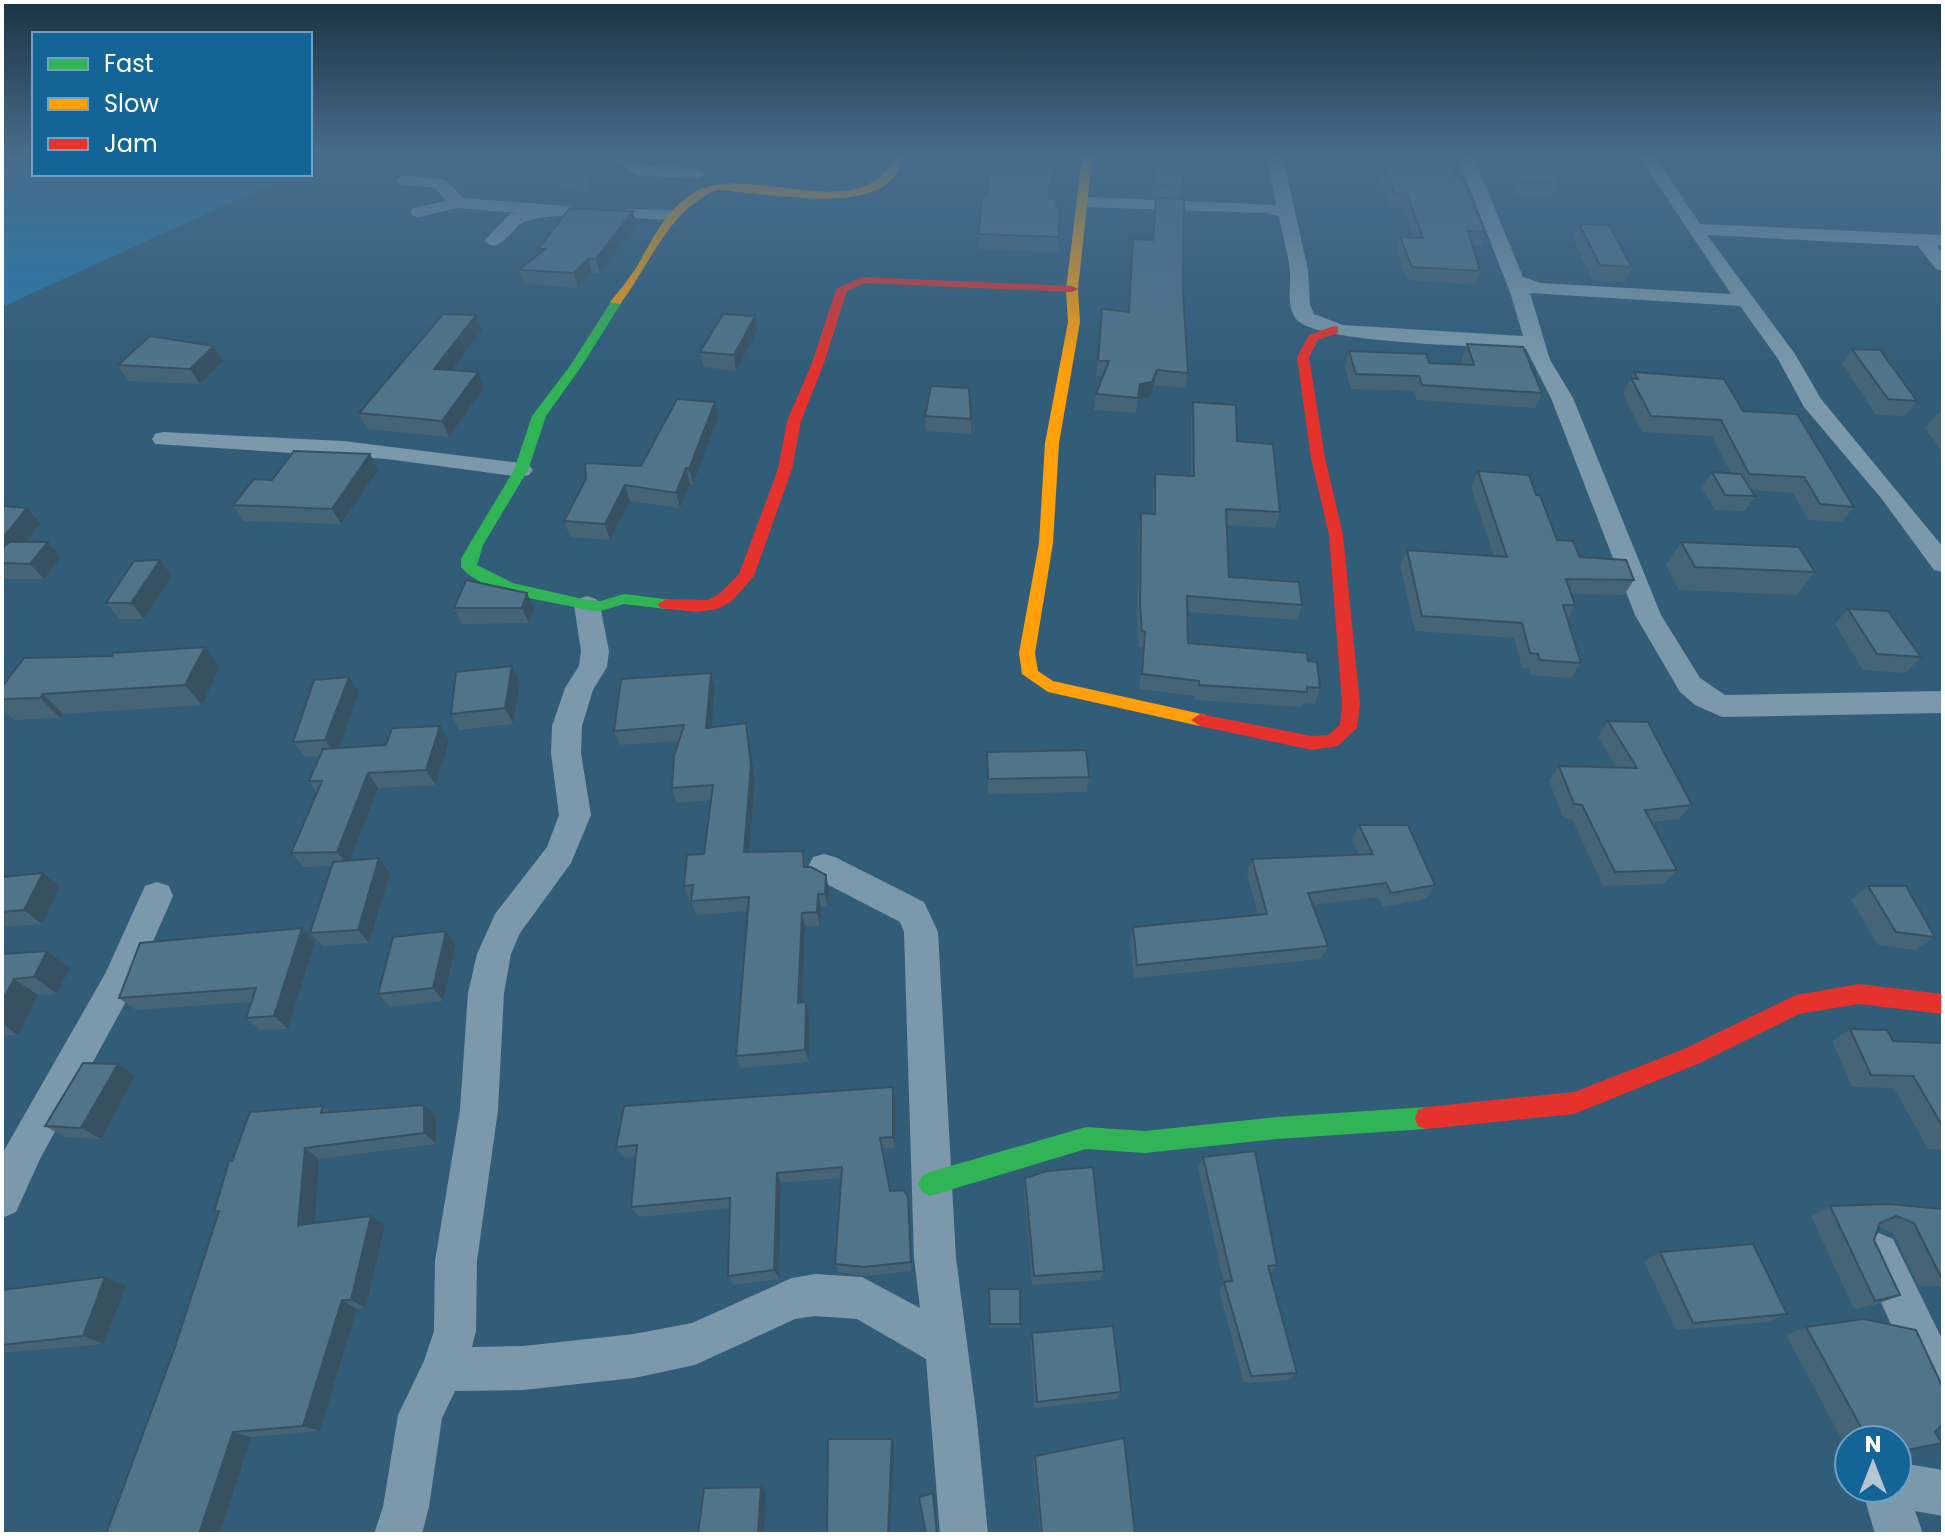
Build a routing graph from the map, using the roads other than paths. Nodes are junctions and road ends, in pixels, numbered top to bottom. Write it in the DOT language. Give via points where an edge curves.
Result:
graph roads {
  1 [pos="1697,229"];
  2 [pos="504,230"];
  3 [pos="663,230"];
  4 [pos="1080,230"];
  5 [pos="1291,230"];
  6 [pos="1499,230"];
  7 [pos="1710,230"];
  8 [pos="1943,240"];
  9 [pos="493,241"];
  10 [pos="1923,241"];
  11 [pos="1943,265"];
  12 [pos="1525,288"];
  13 [pos="1072,289"];
  14 [pos="1748,301"];
  15 [pos="1334,330"];
  16 [pos="1534,343"];
  17 [pos="163,439"];
  18 [pos="521,470"];
  19 [pos="1943,564"];
  20 [pos="587,605"];
  21 [pos="1943,702"];
  22 [pos="824,867"];
  23 [pos="157,896"];
  24 [pos="1943,1004"];
  25 [pos="930,1184"];
  26 [pos="2,1198"];
  27 [pos="1876,1248"];
  28 [pos="944,1346"];
  29 [pos="443,1369"];
  30 [pos="1943,1389"];
  31 [pos="1943,1493"];
  32 [pos="398,1534"];
  33 [pos="964,1534"];
  34 [pos="1899,1534"];
  1 -- 14 [label="street"];
  2 -- 9 [label="street"];
  3 -- 18 [label="street" via="548,400"];
  4 -- 13 [label="street"];
  5 -- 15 [label="street" via="1305,317"];
  6 -- 12 [label="street"];
  7 -- 10 [label="street"];
  8 -- 10 [label="street"];
  10 -- 11 [label="street"];
  12 -- 14 [label="street"];
  12 -- 16 [label="street"];
  13 -- 15 [label="street" via="1074,322 1052,443 1046,543 1027,653 1030,674 1048,686 1093,698 1312,743 1332,741 1348,728 1351,704 1336,535 1303,357 1315,333"];
  13 -- 20 [label="street" via="850,283 836,300 794,421 785,469 755,557 735,589 711,605 697,607 624,599"];
  14 -- 19 [label="street" via="1812,402"];
  15 -- 16 [label="street"];
  16 -- 21 [label="street" via="1562,398 1648,615 1690,685 1722,706"];
  17 -- 18 [label="street" via="347,447"];
  18 -- 20 [label="street" via="476,545 469,567 496,584"];
  20 -- 29 [label="street" via="593,667 574,698 567,726 575,815 560,854 507,924 486,993 479,1110 456,1261 455,1331"];
  22 -- 25 [label="street" via="904,907 917,920 926,989"];
  23 -- 26 [label="street" via="117,985 26,1145"];
  24 -- 25 [label="street" via="1859,994 1796,1005 1692,1056 1574,1103 1145,1142 1086,1138"];
  25 -- 28 [label="street"];
  27 -- 30 [label="street"];
  28 -- 29 [label="street" via="862,1298 815,1295 792,1299 695,1344 523,1368"];
  28 -- 33 [label="street"];
  29 -- 32 [label="street" via="420,1415"];
  31 -- 34 [label="street" via="1907,1487 1889,1503"];
}
